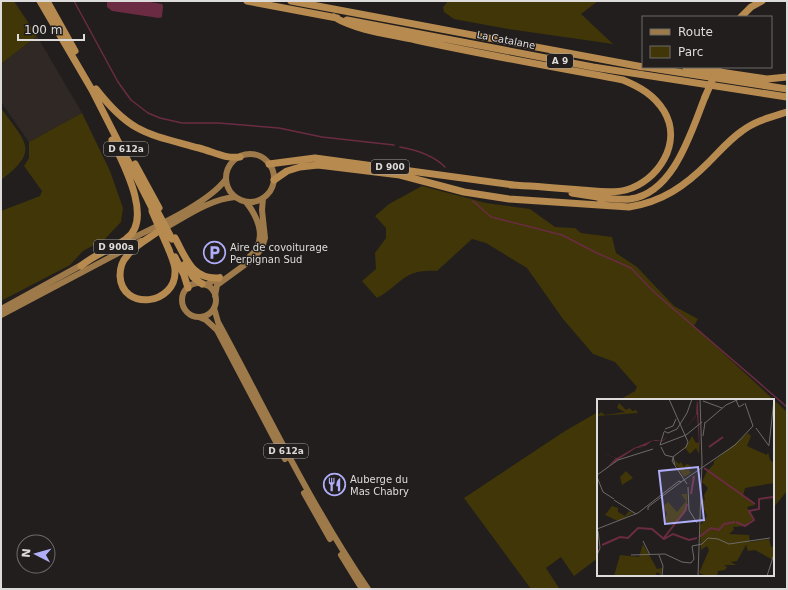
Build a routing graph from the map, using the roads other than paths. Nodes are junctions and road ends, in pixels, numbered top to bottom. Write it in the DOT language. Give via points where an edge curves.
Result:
graph roads {
  1 [pos="40,1"];
  2 [pos="47,1"];
  3 [pos="247,1"];
  4 [pos="291,1"];
  5 [pos="762,1"];
  6 [pos="742,16"];
  7 [pos="334,17"];
  8 [pos="616,62"];
  9 [pos="642,62"];
  10 [pos="642,67"];
  11 [pos="650,68"];
  12 [pos="693,68"];
  13 [pos="718,68"];
  14 [pos="787,77"];
  15 [pos="787,89"];
  16 [pos="94,90"];
  17 [pos="787,97"];
  18 [pos="787,112"];
  19 [pos="240,157"];
  20 [pos="269,164"];
  21 [pos="226,179"];
  22 [pos="274,180"];
  23 [pos="511,185"];
  24 [pos="235,197"];
  25 [pos="263,198"];
  26 [pos="604,198"];
  27 [pos="509,199"];
  28 [pos="246,202"];
  29 [pos="155,210"];
  30 [pos="156,233"];
  31 [pos="172,240"];
  32 [pos="81,266"];
  33 [pos="219,278"];
  34 [pos="204,285"];
  35 [pos="188,288"];
  36 [pos="215,296"];
  37 [pos="1,308"];
  38 [pos="214,308"];
  39 [pos="1,315"];
  40 [pos="199,317"];
  41 [pos="362,589"];
  42 [pos="368,589"];
  1 -- 16 [label="highway, D 612a"];
  2 -- 16 [label="highway, D 612a"];
  3 -- 7 [label="highway, La Catalane / A 9"];
  4 -- 8 [label="highway, La Catalane / A 9"];
  5 -- 6 [label="highway"];
  7 -- 17 [label="highway, La Catalane / A 9" via="593,67"];
  7 -- 23 [label="highway" via="352,25 442,46 623,80 650,94 665,113 669,126 668,152 655,174 640,185 613,192"];
  8 -- 9 [label="highway"];
  8 -- 10 [label="highway, La Catalane / A 9"];
  11 -- 15 [label="highway, La Catalane / A 9"];
  12 -- 14 [label="highway" via="767,79"];
  13 -- 26 [label="highway, bridge" via="676,165 664,181 646,193 631,198"];
  16 -- 19 [label="highway" via="117,114 151,136 203,149 221,157"];
  16 -- 29 [label="highway, D 612a" via="121,138"];
  16 -- 29 [label="highway, D 612a"];
  16 -- 32 [label="highway, D 900a" via="95,102 125,167 136,198 137,219 132,233 127,238 91,257"];
  18 -- 27 [label="highway" via="763,119 743,130 689,181 674,192 644,204 617,207"];
  19 -- 20 [label="main road" via="256,156"];
  19 -- 21 [label="main road" via="230,166"];
  20 -- 22 [label="main road"];
  20 -- 23 [label="highway, D 900" via="315,158"];
  21 -- 24 [label="main road" via="230,192"];
  21 -- 32 [label="main road, D 900a" via="214,193 197,204"];
  22 -- 25 [label="main road"];
  22 -- 27 [label="highway, D 900" via="287,171 318,165 400,175 464,192"];
  23 -- 26 [label="highway"];
  24 -- 28 [label="main road"];
  24 -- 30 [label="main road, D 900a" via="213,202"];
  25 -- 28 [label="main road" via="255,202"];
  25 -- 36 [label="main road" via="265,238 262,248 254,258 217,285"];
  26 -- 27 [label="highway"];
  28 -- 33 [label="main road" via="255,213 258,222 259,243 253,254"];
  29 -- 30 [label="highway, bridge" via="175,270 171,287 157,299 148,301 134,298 123,287 120,270 123,261 134,248"];
  29 -- 31 [label="highway, D 612a, bridge"];
  30 -- 39 [label="main road, D 900a"];
  31 -- 33 [label="highway" via="198,274 208,279"];
  31 -- 34 [label="highway, D 612a" via="189,271"];
  31 -- 35 [label="highway, D 612a"];
  32 -- 37 [label="main road, D 900a"];
  33 -- 34 [label="main road"];
  34 -- 35 [label="main road" via="194,284"];
  34 -- 36 [label="main road"];
  35 -- 40 [label="main road" via="183,297 184,307 190,314"];
  36 -- 38 [label="main road"];
  38 -- 40 [label="main road" via="208,315"];
  38 -- 42 [label="main road, D 612a" via="218,322 317,509"];
  40 -- 41 [label="main road, D 612a" via="217,330 313,511"];
}
